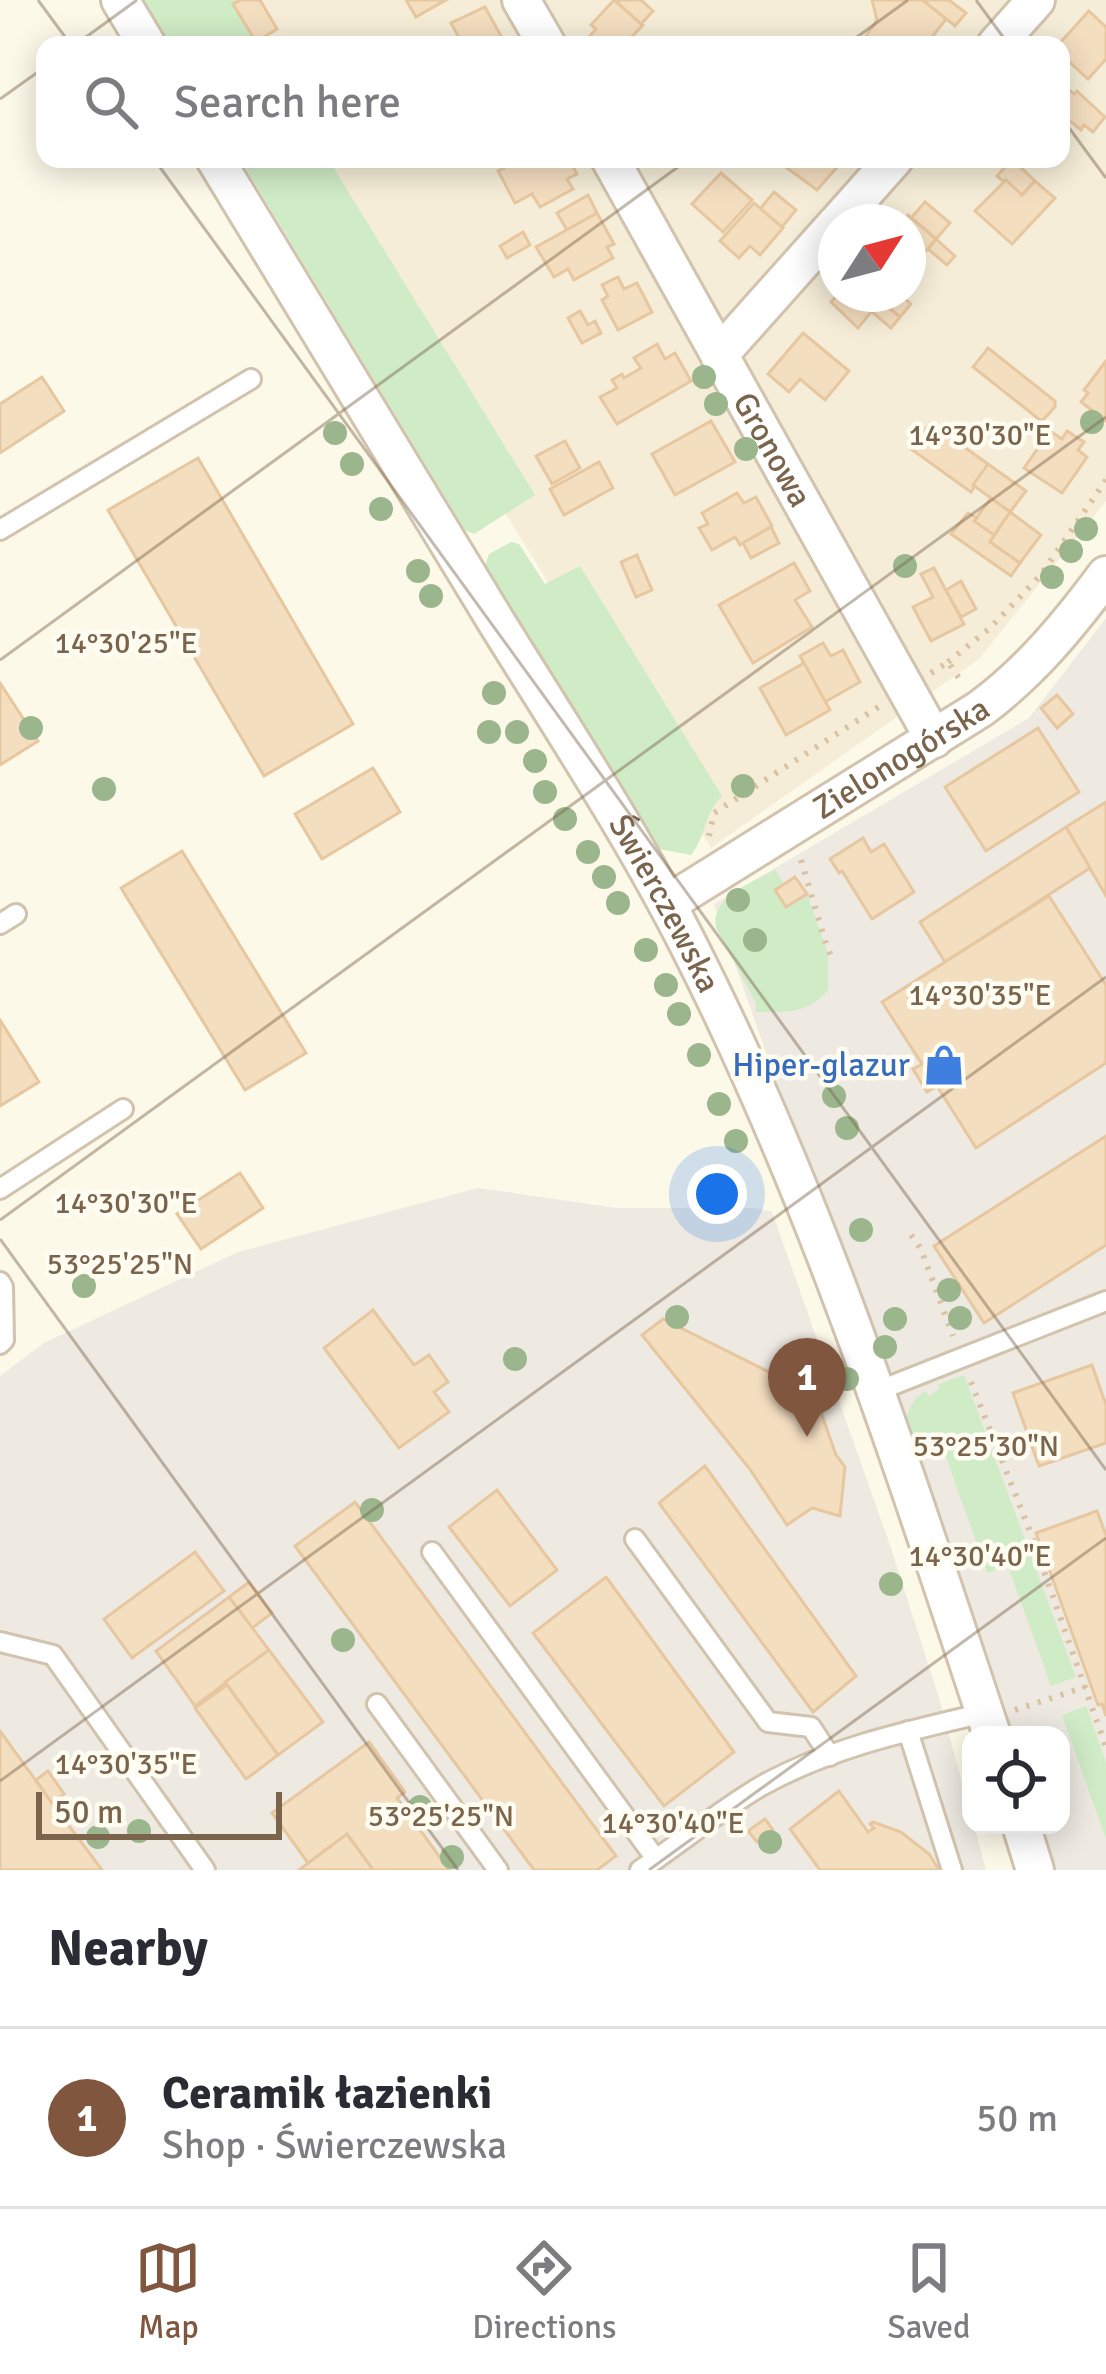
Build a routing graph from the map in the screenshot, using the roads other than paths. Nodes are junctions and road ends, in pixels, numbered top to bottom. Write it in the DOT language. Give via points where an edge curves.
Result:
graph roads {
  1 [pos="120,0"];
  2 [pos="1036,0"];
  3 [pos="526,2"];
  4 [pos="141,36"];
  5 [pos="543,36"];
  6 [pos="1004,36"];
  7 [pos="221,168"];
  8 [pos="615,168"];
  9 [pos="886,168"];
  10 [pos="854,204"];
  11 [pos="818,244"];
  12 [pos="719,355"];
  13 [pos="251,379"];
  14 [pos="0,530"];
  15 [pos="1106,575"];
  16 [pos="934,739"];
  17 [pos="667,904"];
  18 [pos="123,1109"];
  19 [pos="0,1189"];
  20 [pos="0,1282"];
  21 [pos="1106,1301"];
  22 [pos="0,1343"];
  23 [pos="875,1393"];
  24 [pos="634,1539"];
  25 [pos="432,1552"];
  26 [pos="0,1642"];
  27 [pos="377,1704"];
  28 [pos="987,1722"];
  29 [pos="908,1731"];
  30 [pos="830,1756"];
  31 [pos="1024,1834"];
  32 [pos="648,1865"];
  33 [pos="205,1870"];
  34 [pos="497,1870"];
  35 [pos="952,1870"];
  36 [pos="1035,1870"];
  1 -- 4 [label="street"];
  2 -- 6 [label="street"];
  3 -- 5 [label="street"];
  7 -- 17 [label="street, Świerczewska"];
  8 -- 12 [label="street, Gronowa"];
  9 -- 10 [label="street"];
  11 -- 12 [label="street"];
  12 -- 16 [label="street, Gronowa"];
  13 -- 14 [label="lane"];
  15 -- 16 [label="street, Zielonogórska" via="1034,664"];
  16 -- 17 [label="street, Zielonogórska"];
  17 -- 23 [label="street, Świerczewska" via="775,1133"];
  18 -- 19 [label="lane"];
  20 -- 22 [label="lane"];
  21 -- 23 [label="lane"];
  23 -- 28 [label="street, Świerczewska"];
  24 -- 30 [label="lane" via="768,1722 811,1727"];
  25 -- 32 [label="lane"];
  26 -- 33 [label="lane" via="53,1655"];
  27 -- 34 [label="lane"];
  28 -- 29 [label="lane"];
  29 -- 30 [label="lane"];
  29 -- 35 [label="lane"];
  30 -- 32 [label="lane" via="760,1787"];
  31 -- 36 [label="street"];
}
